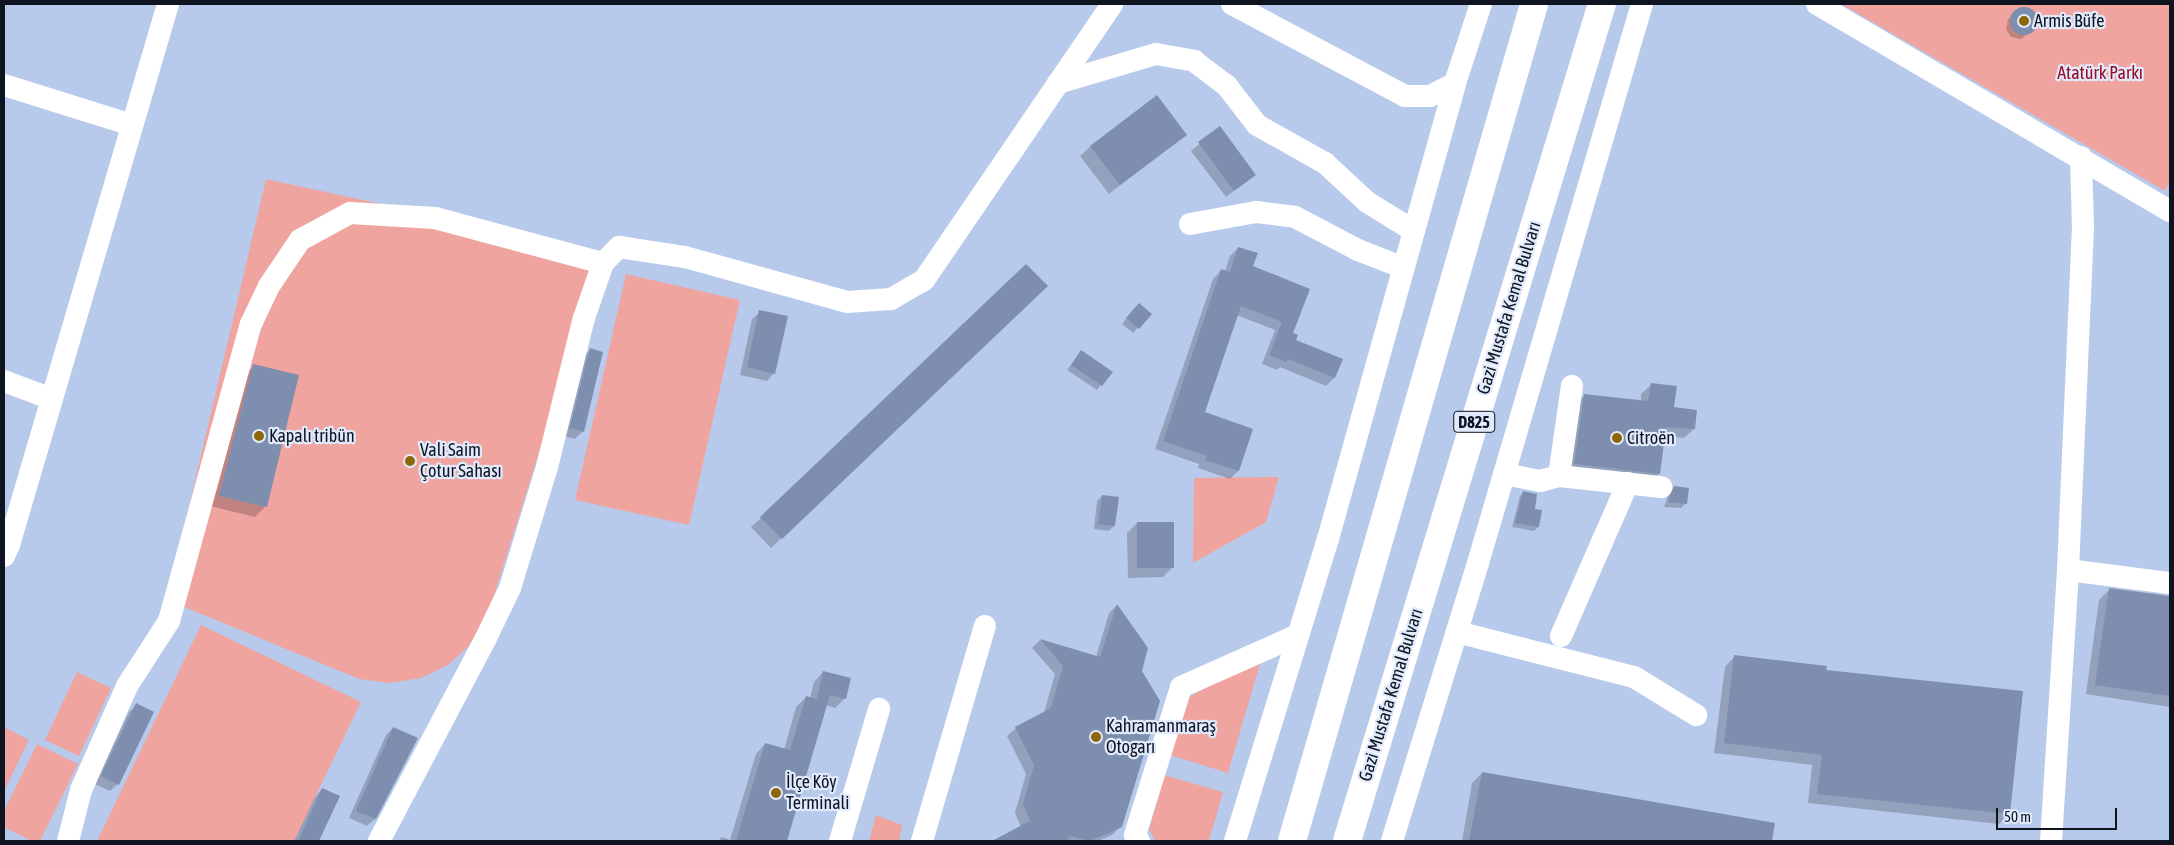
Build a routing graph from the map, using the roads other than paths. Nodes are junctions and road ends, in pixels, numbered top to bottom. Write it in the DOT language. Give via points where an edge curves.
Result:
graph roads {
  1 [pos="168,4"];
  2 [pos="1112,4"];
  3 [pos="1232,4"];
  4 [pos="1481,4"];
  5 [pos="1534,4"];
  6 [pos="1602,4"];
  7 [pos="1642,4"];
  8 [pos="1817,4"];
  9 [pos="1058,83"];
  10 [pos="1455,83"];
  11 [pos="4,85"];
  12 [pos="132,125"];
  13 [pos="2081,157"];
  14 [pos="2170,211"];
  15 [pos="1190,224"];
  16 [pos="1414,231"];
  17 [pos="603,262"];
  18 [pos="1404,268"];
  19 [pos="4,380"];
  20 [pos="1572,386"];
  21 [pos="52,398"];
  22 [pos="1504,474"];
  23 [pos="1559,476"];
  24 [pos="1628,483"];
  25 [pos="1661,487"];
  26 [pos="4,556"];
  27 [pos="2068,570"];
  28 [pos="2170,583"];
  29 [pos="985,626"];
  30 [pos="1456,632"];
  31 [pos="1298,635"];
  32 [pos="1561,636"];
  33 [pos="879,710"];
  34 [pos="1696,715"];
  35 [pos="68,841"];
  36 [pos="379,841"];
  37 [pos="840,841"];
  38 [pos="922,841"];
  39 [pos="1139,841"];
  40 [pos="1235,841"];
  41 [pos="1292,841"];
  42 [pos="1347,841"];
  43 [pos="1392,841"];
  44 [pos="2051,841"];
  1 -- 12 [label="street"];
  2 -- 9 [label="street"];
  3 -- 10 [label="street" via="1405,96 1430,96"];
  4 -- 10 [label="street"];
  5 -- 41 [label="highway"];
  6 -- 42 [label="highway, Gazi Mustafa Kemal Bulvarı / D825"];
  7 -- 22 [label="street"];
  8 -- 13 [label="street"];
  9 -- 16 [label="street" via="1156,54 1194,60 1227,86 1257,125 1325,163 1367,202"];
  9 -- 17 [label="street" via="924,280 891,299 847,302 685,257 619,247"];
  10 -- 16 [label="street"];
  11 -- 12 [label="street"];
  12 -- 21 [label="street"];
  13 -- 14 [label="street"];
  13 -- 27 [label="street" via="2083,229"];
  15 -- 18 [label="street" via="1256,212 1295,217 1358,250"];
  16 -- 18 [label="street"];
  17 -- 35 [label="street" via="435,218 350,212 300,240 269,286 251,324 169,621 127,686 81,790"];
  17 -- 36 [label="street" via="584,318 547,467 510,588"];
  18 -- 31 [label="street"];
  19 -- 21 [label="street"];
  20 -- 23 [label="street"];
  21 -- 26 [label="street"];
  22 -- 23 [label="street" via="1540,480"];
  22 -- 30 [label="street"];
  23 -- 24 [label="street"];
  24 -- 25 [label="street"];
  24 -- 32 [label="street"];
  27 -- 28 [label="street"];
  27 -- 44 [label="street"];
  29 -- 38 [label="street"];
  30 -- 34 [label="street" via="1634,677"];
  30 -- 43 [label="street"];
  31 -- 39 [label="street" via="1181,687 1135,835"];
  31 -- 40 [label="street"];
  33 -- 37 [label="street"];
}
